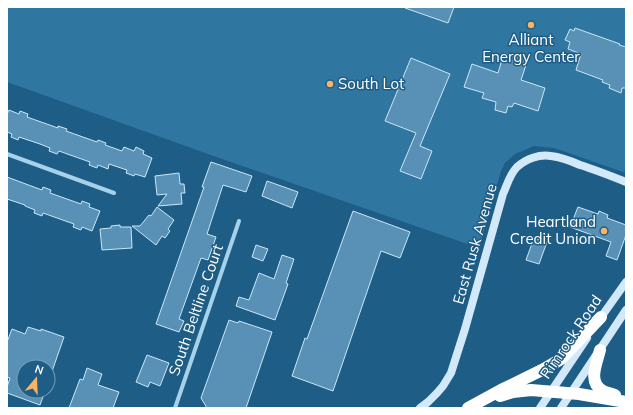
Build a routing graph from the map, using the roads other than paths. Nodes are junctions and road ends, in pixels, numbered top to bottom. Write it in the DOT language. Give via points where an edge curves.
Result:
graph roads {
  1 [pos="7,154"];
  2 [pos="626,182"];
  3 [pos="114,193"];
  4 [pos="239,221"];
  5 [pos="626,282"];
  6 [pos="626,310"];
  7 [pos="601,316"];
  8 [pos="600,350"];
  9 [pos="551,392"];
  10 [pos="571,393"];
  11 [pos="626,398"];
  12 [pos="626,402"];
  13 [pos="469,407"];
  14 [pos="175,408"];
  15 [pos="420,408"];
  16 [pos="540,408"];
  17 [pos="561,408"];
  1 -- 3 [label="street"];
  2 -- 15 [label="street, East Rusk Avenue" via="550,155 532,158 516,168 503,194 451,373 437,393"];
  4 -- 14 [label="street, South Beltline Court"];
  5 -- 7 [label="street, Rimrock Road"];
  6 -- 8 [label="street, Rimrock Road"];
  7 -- 9 [label="street, Rimrock Road"];
  7 -- 13 [label="highway" via="561,359"];
  8 -- 10 [label="street, Rimrock Road"];
  8 -- 11 [label="highway" via="594,381 603,391"];
  9 -- 10 [label="highway"];
  9 -- 13 [label="highway" via="513,392"];
  9 -- 16 [label="street, Rimrock Road"];
  10 -- 12 [label="highway"];
  10 -- 17 [label="street, Rimrock Road"];
}
